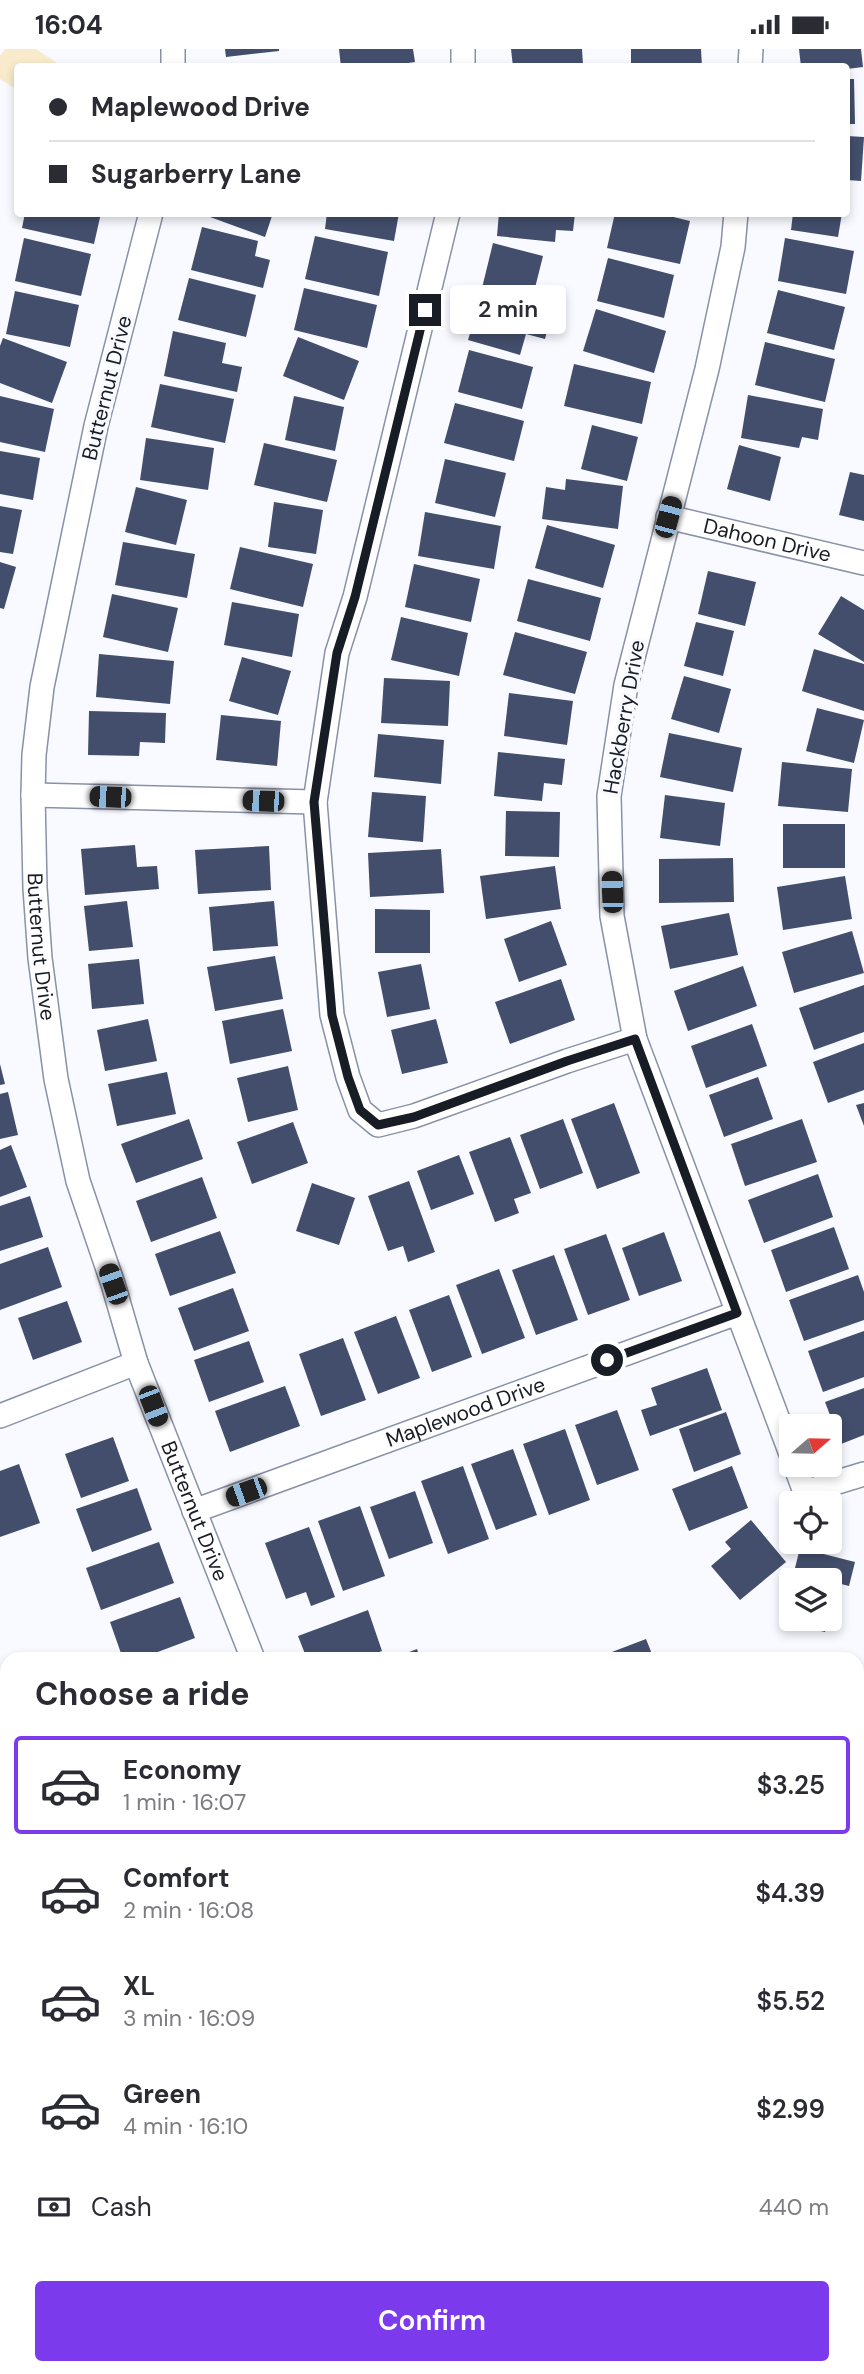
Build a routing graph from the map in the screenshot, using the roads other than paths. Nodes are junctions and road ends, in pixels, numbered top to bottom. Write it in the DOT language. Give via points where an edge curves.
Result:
graph roads {
  1 [pos="150,217"];
  2 [pos="447,217"];
  3 [pos="736,217"];
  4 [pos="668,517"];
  5 [pos="864,563"];
  6 [pos="33,795"];
  7 [pos="314,802"];
  8 [pos="635,1039"];
  9 [pos="737,1313"];
  10 [pos="136,1363"];
  11 [pos="0,1416"];
  12 [pos="779,1423"];
  13 [pos="864,1474"];
  14 [pos="799,1477"];
  15 [pos="194,1511"];
  16 [pos="250,1652"];
  1 -- 6 [label="street, Butternut Drive" via="96,426 42,687"];
  2 -- 7 [label="street" via="337,653"];
  3 -- 4 [label="street, Hackberry Drive" via="707,369"];
  4 -- 5 [label="street, Dahoon Drive"];
  4 -- 8 [label="street, Hackberry Drive" via="626,685 609,796 612,916"];
  6 -- 7 [label="street"];
  6 -- 10 [label="street, Butternut Drive" via="40,958 56,1079 78,1181"];
  7 -- 8 [label="street" via="332,1015 360,1110 378,1125 414,1117"];
  8 -- 9 [label="street, Hackberry Drive"];
  9 -- 12 [label="street, Hackberry Drive"];
  9 -- 15 [label="street, Maplewood Drive"];
  10 -- 11 [label="street"];
  10 -- 15 [label="street, Butternut Drive"];
  13 -- 14 [label="street" via="805,1492"];
  15 -- 16 [label="street, Butternut Drive"];
}
